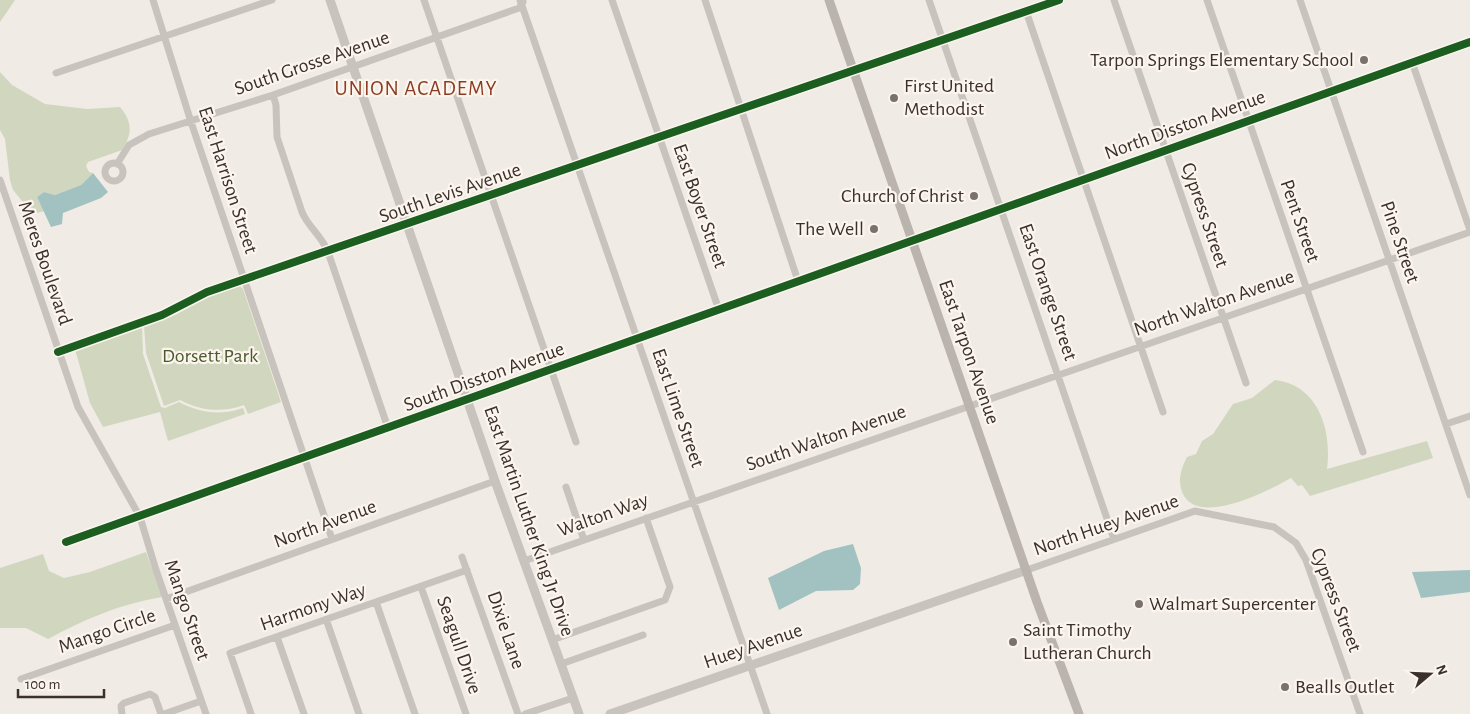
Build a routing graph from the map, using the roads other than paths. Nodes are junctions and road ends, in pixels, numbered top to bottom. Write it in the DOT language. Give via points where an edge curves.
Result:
graph roads {
  1 [pos="153,0"];
  2 [pos="272,0"];
  3 [pos="330,0"];
  4 [pos="424,0"];
  5 [pos="612,0"];
  6 [pos="705,0"];
  7 [pos="829,0"];
  8 [pos="929,0"];
  9 [pos="1059,0"];
  10 [pos="1114,0"];
  11 [pos="1207,0"];
  12 [pos="1300,0"];
  13 [pos="522,1"];
  14 [pos="1026,11"];
  15 [pos="164,36"];
  16 [pos="437,36"];
  17 [pos="943,39"];
  18 [pos="1470,42"];
  19 [pos="1412,62"];
  20 [pos="353,66"];
  21 [pos="854,70"];
  22 [pos="56,74"];
  23 [pos="1331,91"];
  24 [pos="273,95"];
  25 [pos="742,109"];
  26 [pos="1248,120"];
  27 [pos="191,122"];
  28 [pos="660,138"];
  29 [pos="1165,150"];
  30 [pos="117,164"];
  31 [pos="577,166"];
  32 [pos="1084,179"];
  33 [pos="0,180"];
  34 [pos="492,195"];
  35 [pos="1002,208"];
  36 [pos="407,224"];
  37 [pos="1470,231"];
  38 [pos="912,241"];
  39 [pos="328,252"];
  40 [pos="1389,261"];
  41 [pos="244,280"];
  42 [pos="798,281"];
  43 [pos="1306,289"];
  44 [pos="719,310"];
  45 [pos="1223,317"];
  46 [pos="637,339"];
  47 [pos="1141,346"];
  48 [pos="58,352"];
  49 [pos="552,370"];
  50 [pos="1059,375"];
  51 [pos="1246,383"];
  52 [pos="468,400"];
  53 [pos="969,405"];
  54 [pos="1163,412"];
  55 [pos="1470,416"];
  56 [pos="1446,424"];
  57 [pos="388,428"];
  58 [pos="576,442"];
  59 [pos="1363,452"];
  60 [pos="304,458"];
  61 [pos="495,481"];
  62 [pos="566,487"];
  63 [pos="1470,495"];
  64 [pos="693,500"];
  65 [pos="1196,511"];
  66 [pos="140,517"];
  67 [pos="646,518"];
  68 [pos="332,539"];
  69 [pos="1114,539"];
  70 [pos="584,540"];
  71 [pos="66,542"];
  72 [pos="462,557"];
  73 [pos="524,561"];
  74 [pos="467,570"];
  75 [pos="1027,570"];
  76 [pos="421,587"];
  77 [pos="166,599"];
  78 [pos="376,602"];
  79 [pos="326,619"];
  80 [pos="174,625"];
  81 [pos="644,635"];
  82 [pos="277,637"];
  83 [pos="552,640"];
  84 [pos="561,664"];
  85 [pos="750,666"];
  86 [pos="21,679"];
  87 [pos="573,698"];
  88 [pos="201,701"];
  89 [pos="122,714"];
  90 [pos="163,714"];
  91 [pos="206,714"];
  92 [pos="252,714"];
  93 [pos="304,714"];
  94 [pos="359,714"];
  95 [pos="415,714"];
  96 [pos="466,714"];
  97 [pos="518,714"];
  98 [pos="525,714"];
  99 [pos="579,714"];
  100 [pos="610,714"];
  101 [pos="767,714"];
  102 [pos="1079,714"];
  103 [pos="1360,714"];
  1 -- 15 [label="street, East Harrison Street"];
  2 -- 15 [label="street"];
  3 -- 20 [label="street, East Martin Luther King Jr Drive"];
  4 -- 16 [label="street"];
  5 -- 28 [label="street, East Boyer Street"];
  6 -- 25 [label="street"];
  7 -- 21 [label="main road, East Tarpon Avenue"];
  8 -- 17 [label="street, East Orange Street"];
  9 -- 14 [label="street, South Levis Avenue"];
  10 -- 29 [label="street, Cypress Street"];
  11 -- 26 [label="street, Pent Street"];
  12 -- 23 [label="street, Pine Street"];
  13 -- 16 [label="street, South Grosse Avenue" via="518,8"];
  13 -- 31 [label="street, East Lime Street"];
  14 -- 17 [label="street, South Levis Avenue"];
  14 -- 32 [label="street"];
  15 -- 22 [label="street"];
  15 -- 27 [label="street, East Harrison Street"];
  16 -- 20 [label="street, South Grosse Avenue"];
  16 -- 34 [label="street"];
  17 -- 21 [label="street, South Levis Avenue"];
  17 -- 35 [label="street, East Orange Street"];
  18 -- 19 [label="street, North Disston Avenue"];
  19 -- 23 [label="street, North Disston Avenue"];
  19 -- 37 [label="street"];
  20 -- 24 [label="street, South Grosse Avenue"];
  20 -- 36 [label="street, East Martin Luther King Jr Drive"];
  21 -- 25 [label="street, South Levis Avenue"];
  21 -- 38 [label="main road, East Tarpon Avenue"];
  23 -- 26 [label="street, North Disston Avenue"];
  23 -- 40 [label="street, Pine Street"];
  24 -- 27 [label="street, South Grosse Avenue"];
  24 -- 39 [label="street" via="277,137 303,214"];
  25 -- 28 [label="street, South Levis Avenue"];
  25 -- 42 [label="street"];
  26 -- 29 [label="street, North Disston Avenue"];
  26 -- 43 [label="street, Pent Street"];
  27 -- 30 [label="street, South Grosse Avenue" via="136,140"];
  27 -- 41 [label="street, East Harrison Street"];
  28 -- 31 [label="street, South Levis Avenue"];
  28 -- 44 [label="street, East Boyer Street"];
  29 -- 32 [label="street, North Disston Avenue"];
  29 -- 45 [label="street, Cypress Street"];
  31 -- 34 [label="street, South Levis Avenue"];
  31 -- 46 [label="street, East Lime Street"];
  32 -- 35 [label="street, North Disston Avenue"];
  32 -- 47 [label="street"];
  33 -- 48 [label="street, Meres Boulevard"];
  34 -- 36 [label="street, South Levis Avenue"];
  34 -- 49 [label="street"];
  35 -- 38 [label="street, North Disston Avenue"];
  35 -- 50 [label="street, East Orange Street"];
  36 -- 39 [label="street, South Levis Avenue"];
  36 -- 52 [label="street, East Martin Luther King Jr Drive"];
  37 -- 40 [label="street, North Walton Avenue"];
  38 -- 42 [label="street, South Disston Avenue"];
  38 -- 53 [label="main road, East Tarpon Avenue"];
  39 -- 41 [label="street, South Levis Avenue"];
  39 -- 57 [label="street"];
  40 -- 43 [label="street, North Walton Avenue"];
  40 -- 56 [label="street, Pine Street"];
  41 -- 48 [label="street, South Levis Avenue" via="207,292 162,315"];
  41 -- 60 [label="street, East Harrison Street"];
  42 -- 44 [label="street, South Disston Avenue"];
  43 -- 45 [label="street, North Walton Avenue"];
  43 -- 59 [label="street, Pent Street"];
  44 -- 46 [label="street, South Disston Avenue"];
  45 -- 47 [label="street, North Walton Avenue"];
  45 -- 51 [label="street, Cypress Street"];
  46 -- 49 [label="street, South Disston Avenue"];
  46 -- 64 [label="street, East Lime Street"];
  47 -- 50 [label="street, North Walton Avenue"];
  47 -- 54 [label="street"];
  48 -- 66 [label="street, Meres Boulevard" via="78,407"];
  49 -- 52 [label="street, South Disston Avenue"];
  49 -- 58 [label="street"];
  50 -- 53 [label="street, North Walton Avenue"];
  50 -- 69 [label="street, East Orange Street"];
  52 -- 57 [label="street, South Disston Avenue"];
  52 -- 61 [label="street, East Martin Luther King Jr Drive"];
  53 -- 64 [label="street, South Walton Avenue"];
  53 -- 75 [label="main road, East Tarpon Avenue"];
  55 -- 56 [label="street"];
  56 -- 63 [label="street, Pine Street"];
  57 -- 60 [label="street, South Disston Avenue"];
  60 -- 66 [label="street, South Disston Avenue"];
  60 -- 68 [label="street, East Harrison Street"];
  61 -- 68 [label="street, North Avenue"];
  61 -- 73 [label="street, East Martin Luther King Jr Drive"];
  62 -- 70 [label="street"];
  64 -- 67 [label="street, Walton Way"];
  64 -- 85 [label="street, East Lime Street"];
  65 -- 69 [label="street, North Huey Avenue"];
  65 -- 103 [label="street, Cypress Street" via="1267,524 1296,543 1306,560"];
  66 -- 71 [label="street, South Disston Avenue"];
  66 -- 77 [label="street, Mango Street"];
  67 -- 70 [label="street, Walton Way"];
  67 -- 83 [label="street" via="669,583 665,600"];
  68 -- 77 [label="street, North Avenue"];
  69 -- 75 [label="street, North Huey Avenue"];
  70 -- 73 [label="street, Walton Way"];
  72 -- 74 [label="street, Dixie Lane"];
  73 -- 83 [label="street, East Martin Luther King Jr Drive"];
  74 -- 76 [label="street, Harmony Way"];
  74 -- 97 [label="street, Dixie Lane"];
  75 -- 85 [label="street, Huey Avenue"];
  75 -- 102 [label="main road, East Tarpon Avenue"];
  76 -- 78 [label="street, Harmony Way"];
  76 -- 96 [label="street, Seagull Drive"];
  77 -- 80 [label="street, Mango Street"];
  78 -- 79 [label="street, Harmony Way"];
  78 -- 95 [label="street"];
  79 -- 82 [label="street, Harmony Way"];
  79 -- 94 [label="street"];
  80 -- 86 [label="street, Mango Circle"];
  80 -- 88 [label="street, Mango Street"];
  81 -- 84 [label="street"];
  82 -- 92 [label="street, Harmony Way" via="230,653"];
  82 -- 93 [label="street"];
  83 -- 84 [label="street, East Martin Luther King Jr Drive"];
  84 -- 87 [label="street, East Martin Luther King Jr Drive"];
  85 -- 100 [label="street, Huey Avenue"];
  85 -- 101 [label="street, East Lime Street"];
  87 -- 98 [label="street"];
  87 -- 99 [label="street, East Martin Luther King Jr Drive"];
  88 -- 90 [label="street"];
  88 -- 91 [label="street, Mango Street"];
  89 -- 90 [label="street" via="124,703 150,694 155,697"];
}
